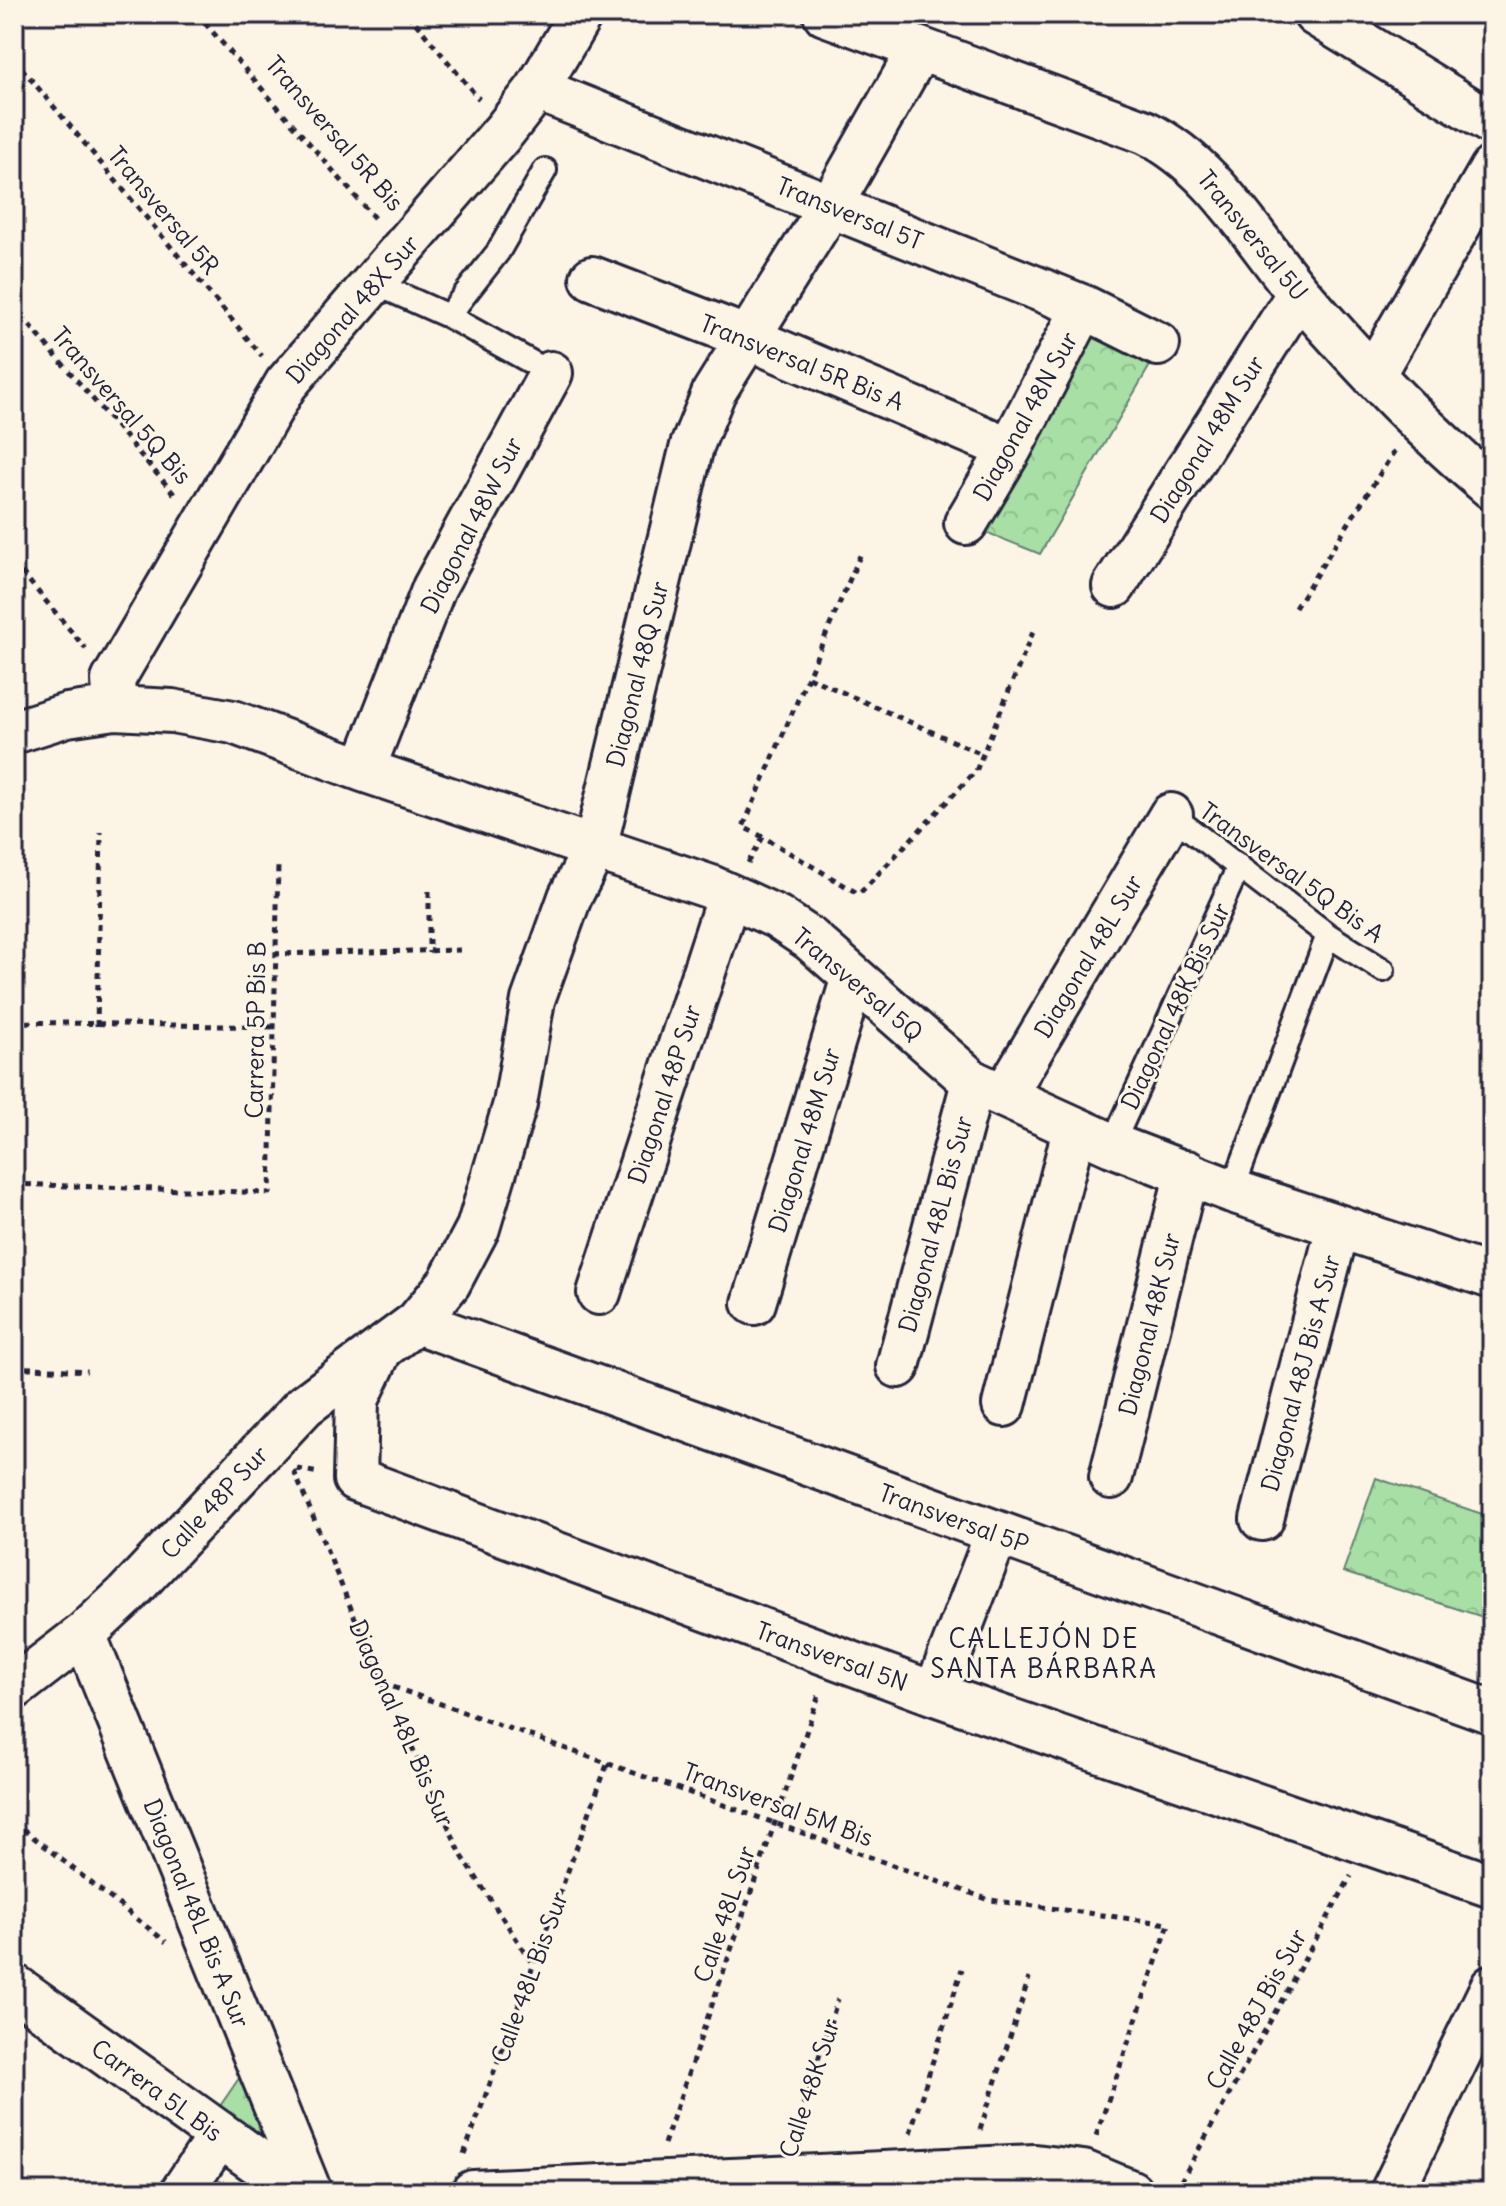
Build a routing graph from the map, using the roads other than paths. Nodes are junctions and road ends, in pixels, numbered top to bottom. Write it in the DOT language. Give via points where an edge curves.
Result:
graph roads {
  1 [pos="581,14"];
  2 [pos="825,14"];
  3 [pos="1315,14"];
  4 [pos="919,50"];
  5 [pos="537,89"];
  6 [pos="1492,123"];
  7 [pos="1492,168"];
  8 [pos="545,170"];
  9 [pos="831,205"];
  10 [pos="592,278"];
  11 [pos="374,283"];
  12 [pos="1299,293"];
  13 [pos="1084,307"];
  14 [pos="448,316"];
  15 [pos="748,338"];
  16 [pos="1158,344"];
  17 [pos="551,373"];
  18 [pos="1373,375"];
  19 [pos="1010,449"];
  20 [pos="1492,488"];
  21 [pos="966,523"];
  22 [pos="1114,586"];
  23 [pos="114,694"];
  24 [pos="14,732"];
  25 [pos="363,770"];
  26 [pos="1171,815"];
  27 [pos="595,848"];
  28 [pos="1239,866"];
  29 [pos="729,895"];
  30 [pos="1328,935"];
  31 [pos="1383,970"];
  32 [pos="853,977"];
  33 [pos="989,1089"];
  34 [pos="1093,1138"];
  35 [pos="1187,1172"];
  36 [pos="1232,1191"];
  37 [pos="1338,1227"];
  38 [pos="1492,1277"];
  39 [pos="599,1293"];
  40 [pos="754,1303"];
  41 [pos="417,1322"];
  42 [pos="383,1346"];
  43 [pos="898,1366"];
  44 [pos="1004,1405"];
  45 [pos="1111,1477"];
  46 [pos="1262,1519"];
  47 [pos="997,1533"];
  48 [pos="84,1634"];
  49 [pos="14,1688"];
  50 [pos="935,1694"];
  51 [pos="1492,1712"];
  52 [pos="1492,1886"];
  53 [pos="14,1987"];
  54 [pos="1492,1987"];
  55 [pos="220,2135"];
  56 [pos="467,2178"];
  57 [pos="182,2192"];
  58 [pos="300,2192"];
  59 [pos="310,2192"];
  60 [pos="1131,2192"];
  61 [pos="1392,2192"];
  1 -- 5 [label="street, Diagonal 48X Sur"];
  2 -- 4 [label="street, Transversal 5U"];
  3 -- 6 [label="street"];
  4 -- 9 [label="street, Diagonal 48Q Sur"];
  4 -- 12 [label="street, Transversal 5U" via="1173,146 1199,166"];
  5 -- 9 [label="street, Transversal 5T"];
  5 -- 11 [label="street, Diagonal 48X Sur"];
  7 -- 18 [label="street"];
  8 -- 14 [label="lane" via="498,252"];
  9 -- 13 [label="street, Transversal 5T"];
  9 -- 15 [label="street, Diagonal 48Q Sur"];
  10 -- 15 [label="street, Transversal 5R Bis A"];
  11 -- 14 [label="lane"];
  11 -- 23 [label="street, Diagonal 48X Sur" via="286,384 202,526"];
  12 -- 18 [label="street, Transversal 5U"];
  12 -- 22 [label="street, Diagonal 48M Sur"];
  13 -- 16 [label="street, Transversal 5T"];
  13 -- 19 [label="street, Diagonal 48N Sur"];
  14 -- 17 [label="lane"];
  15 -- 19 [label="street, Transversal 5R Bis A"];
  15 -- 27 [label="street, Diagonal 48Q Sur" via="714,392 692,446"];
  17 -- 25 [label="street, Diagonal 48W Sur" via="434,588"];
  18 -- 20 [label="street, Transversal 5U"];
  19 -- 21 [label="street, Diagonal 48N Sur"];
  23 -- 24 [label="street, Transversal 5Q"];
  23 -- 25 [label="street, Transversal 5Q" via="233,722"];
  25 -- 27 [label="street, Transversal 5Q"];
  26 -- 28 [label="lane, Transversal 5Q Bis A"];
  26 -- 33 [label="street, Diagonal 48L Sur"];
  27 -- 29 [label="street, Transversal 5Q"];
  27 -- 41 [label="street, Diagonal 48Q Sur" via="570,897 533,1000 515,1104 478,1228 449,1283"];
  28 -- 30 [label="lane, Transversal 5Q Bis A"];
  28 -- 34 [label="lane, Diagonal 48K Bis Sur"];
  29 -- 32 [label="street, Transversal 5Q" via="777,917"];
  29 -- 39 [label="street, Diagonal 48P Sur"];
  30 -- 31 [label="lane, Transversal 5Q Bis A"];
  30 -- 36 [label="lane"];
  32 -- 33 [label="street, Transversal 5Q"];
  32 -- 40 [label="street, Diagonal 48M Sur"];
  33 -- 34 [label="street, Transversal 5Q"];
  33 -- 43 [label="street, Diagonal 48L Bis Sur"];
  34 -- 35 [label="street, Transversal 5Q"];
  34 -- 44 [label="street, Diagonal 48K Bis Sur"];
  35 -- 36 [label="street, Transversal 5Q"];
  35 -- 45 [label="street, Diagonal 48K Sur"];
  36 -- 37 [label="street, Transversal 5Q"];
  37 -- 38 [label="street, Transversal 5Q"];
  37 -- 46 [label="street, Diagonal 48J Bis A Sur"];
  41 -- 42 [label="street, Calle 48P Sur"];
  41 -- 47 [label="street, Transversal 5P"];
  42 -- 48 [label="street, Calle 48P Sur" via="304,1406"];
  42 -- 50 [label="street, Transversal 5N" via="357,1400 355,1479"];
  47 -- 50 [label="street"];
  47 -- 51 [label="street, Transversal 5P"];
  48 -- 49 [label="street, Calle 48P Sur"];
  48 -- 59 [label="street, Diagonal 48L Bis A Sur"];
  50 -- 52 [label="street, Transversal 5N"];
  53 -- 55 [label="main road, Carrera 5L Bis"];
  54 -- 61 [label="street"];
  55 -- 57 [label="street"];
  55 -- 58 [label="main road, Carrera 5L Bis"];
  56 -- 60 [label="street" via="651,2183 1035,2166 1083,2172"];
}
